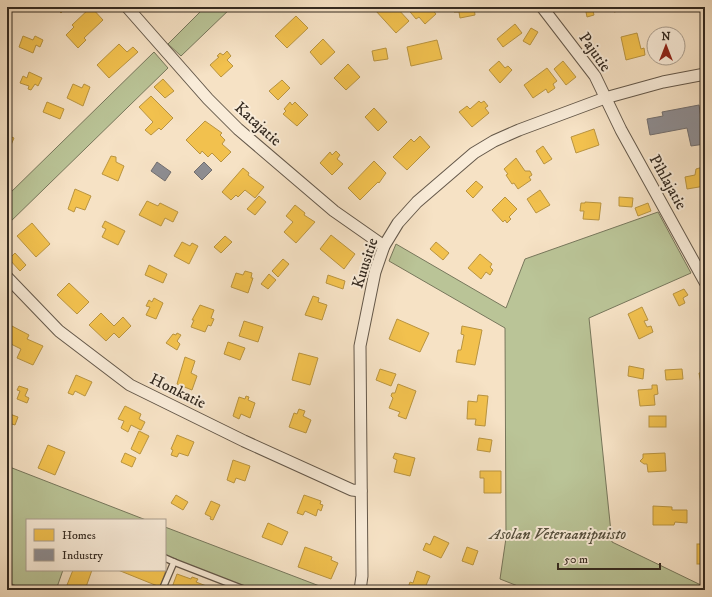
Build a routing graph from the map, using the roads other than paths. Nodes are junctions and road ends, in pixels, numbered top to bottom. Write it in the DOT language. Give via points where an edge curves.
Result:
graph roads {
  1 [pos="127,7"];
  2 [pos="542,7"];
  3 [pos="705,74"];
  4 [pos="605,98"];
  5 [pos="384,246"];
  6 [pos="8,281"];
  7 [pos="705,282"];
  8 [pos="362,491"];
  9 [pos="166,558"];
  10 [pos="174,562"];
  11 [pos="162,590"];
  12 [pos="246,590"];
  13 [pos="360,590"];
  1 -- 5 [label="street, Katajatie" via="208,99 238,129 334,211"];
  2 -- 4 [label="street, Pajutie" via="595,76"];
  3 -- 4 [label="street, Kuusitie" via="663,82"];
  4 -- 5 [label="street, Kuusitie" via="519,130 474,153 417,202 398,223"];
  4 -- 7 [label="street, Pihlajatie"];
  5 -- 8 [label="street, Kuusitie" via="375,272 360,346"];
  6 -- 8 [label="street, Honkatie" via="59,331 130,385 260,449 352,490"];
  8 -- 13 [label="street, Kuusitie"];
  9 -- 10 [label="lane"];
  10 -- 11 [label="lane"];
  10 -- 12 [label="lane"];
}
